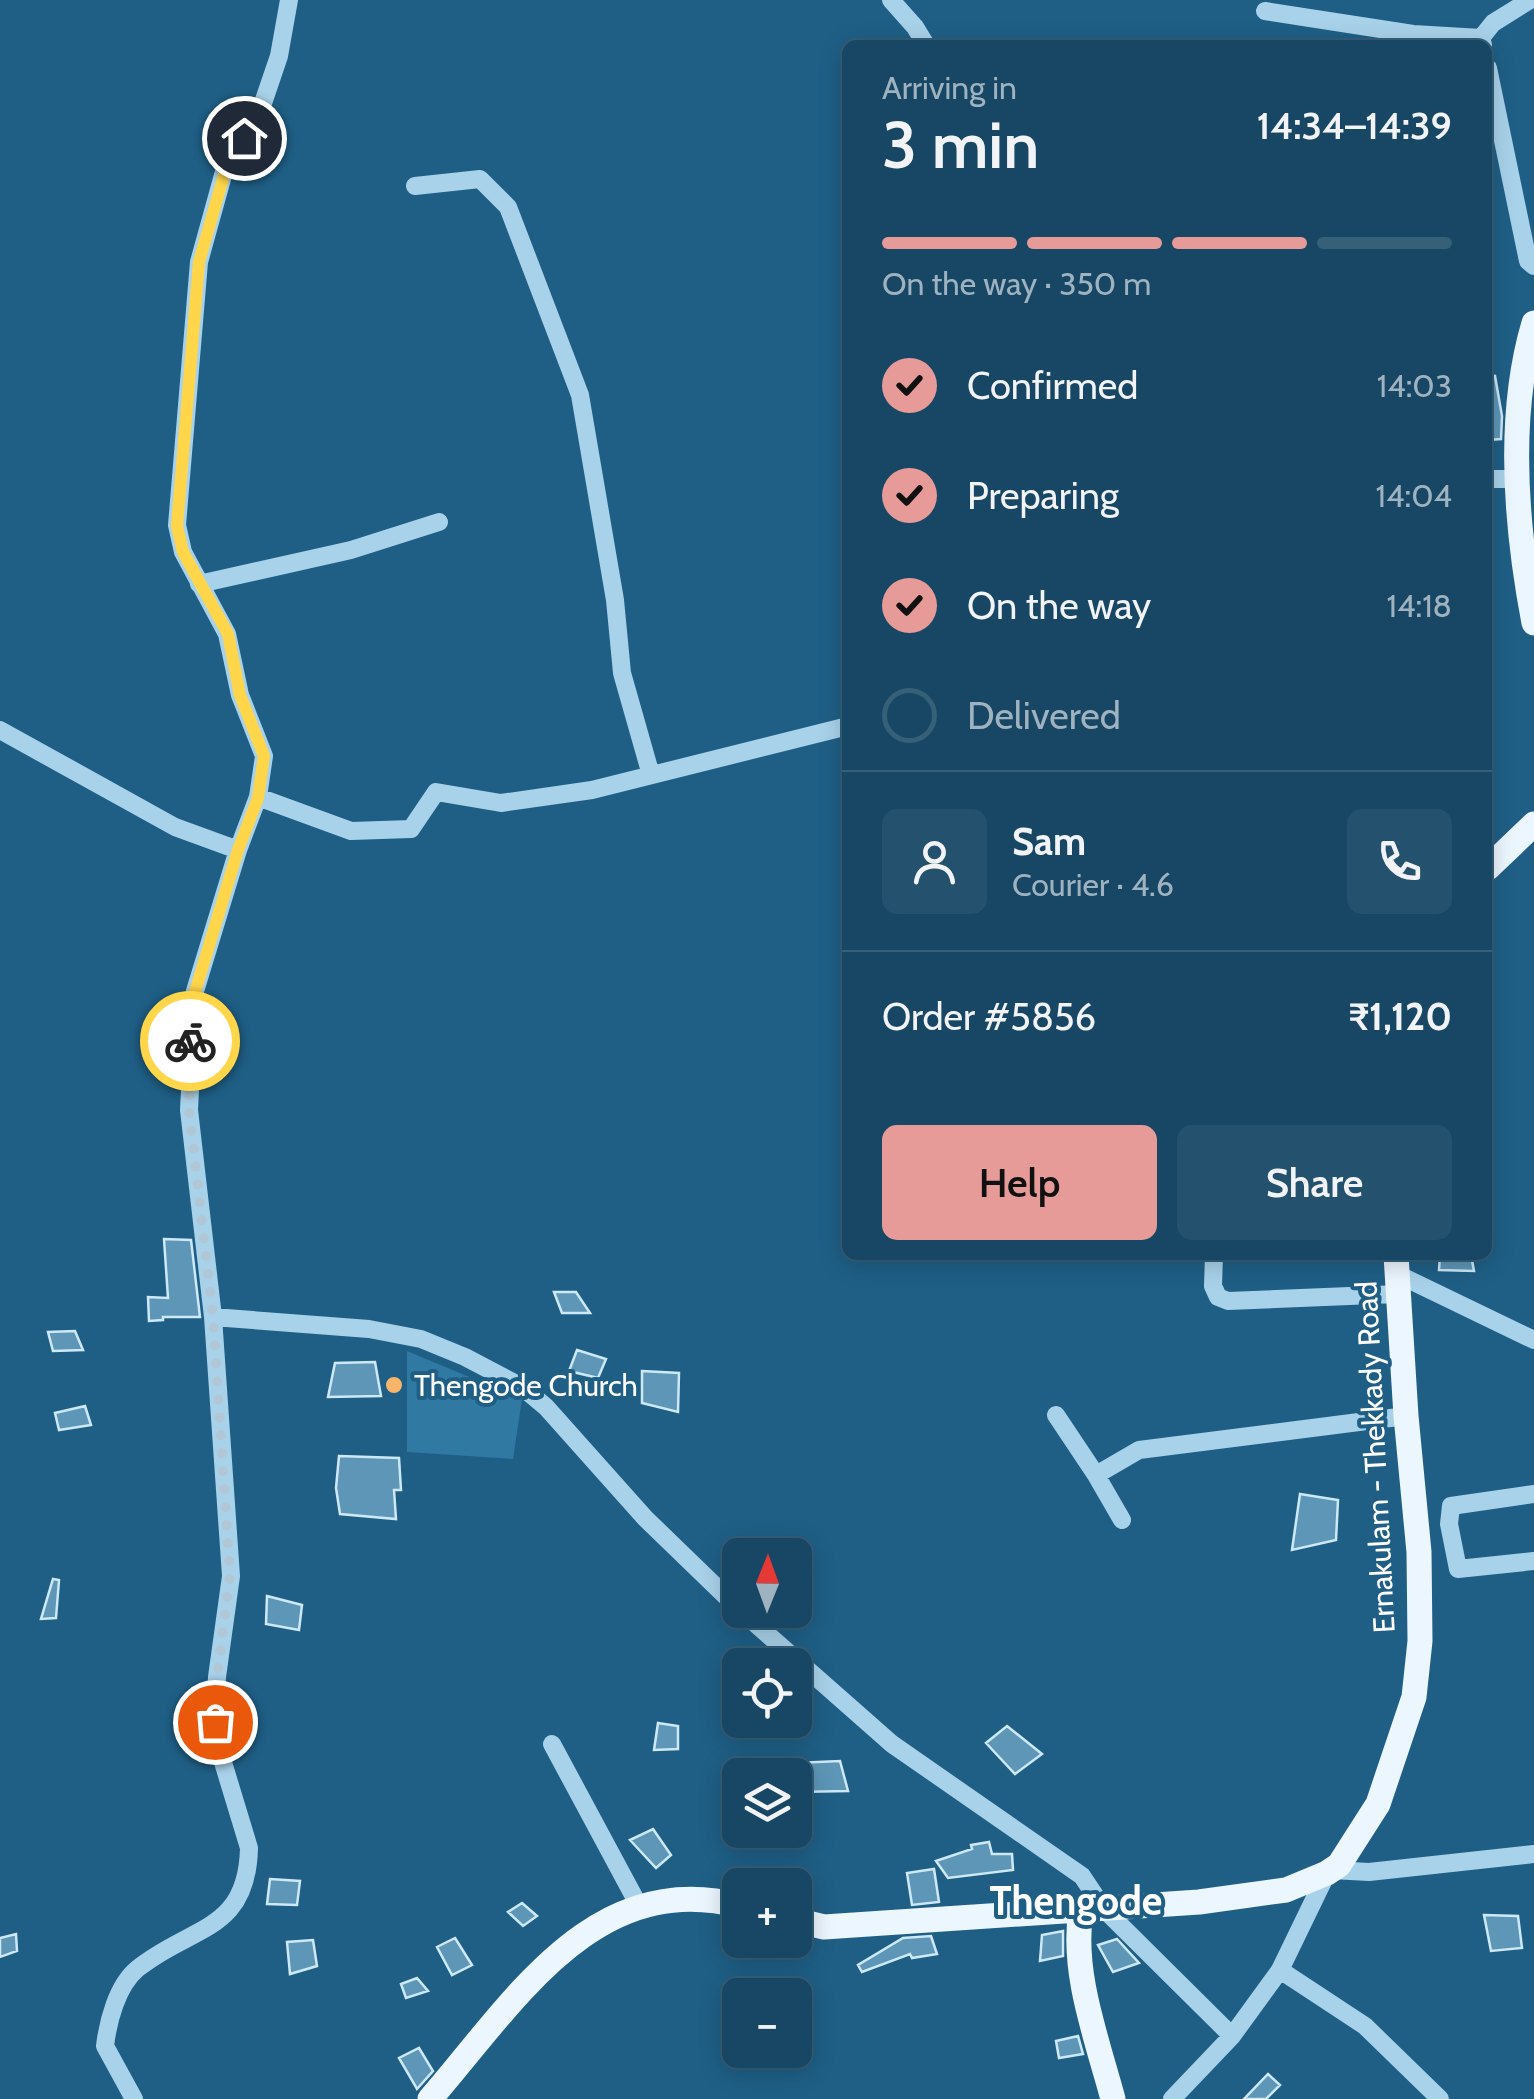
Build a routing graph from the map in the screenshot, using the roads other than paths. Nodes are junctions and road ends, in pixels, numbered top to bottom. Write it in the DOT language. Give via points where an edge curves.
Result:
graph roads {
  1 [pos="289,0"];
  2 [pos="891,0"];
  3 [pos="1530,0"];
  4 [pos="1265,11"];
  5 [pos="923,40"];
  6 [pos="1465,40"];
  7 [pos="1483,40"];
  8 [pos="1492,87"];
  9 [pos="415,186"];
  10 [pos="1534,266"];
  11 [pos="1534,323"];
  12 [pos="1492,479"];
  13 [pos="1517,479"];
  14 [pos="438,522"];
  15 [pos="199,584"];
  16 [pos="1534,623"];
  17 [pos="842,727"];
  18 [pos="0,730"];
  19 [pos="650,775"];
  20 [pos="258,798"];
  21 [pos="1534,824"];
  22 [pos="238,850"];
  23 [pos="1492,864"];
  24 [pos="1214,1260"];
  25 [pos="1397,1274"];
  26 [pos="213,1317"];
  27 [pos="1534,1340"];
  28 [pos="1056,1415"];
  29 [pos="1406,1416"];
  30 [pos="1096,1475"];
  31 [pos="1534,1494"];
  32 [pos="1122,1520"];
  33 [pos="1449,1524"];
  34 [pos="1417,1528"];
  35 [pos="1534,1560"];
  36 [pos="722,1592"];
  37 [pos="760,1628"];
  38 [pos="552,1744"];
  39 [pos="1534,1854"];
  40 [pos="1330,1872"];
  41 [pos="722,1901"];
  42 [pos="638,1904"];
  43 [pos="1093,1910"];
  44 [pos="812,1925"];
  45 [pos="1280,1970"];
  46 [pos="1232,2036"];
  47 [pos="134,2099"];
  48 [pos="430,2099"];
  49 [pos="1113,2099"];
  50 [pos="1172,2099"];
  51 [pos="1440,2099"];
  1 -- 15 [label="street" via="268,91 226,168 199,262 177,526"];
  2 -- 5 [label="street"];
  3 -- 7 [label="street" via="1493,23"];
  4 -- 6 [label="street"];
  8 -- 10 [label="street"];
  9 -- 19 [label="street" via="480,180 508,206 580,395 622,674"];
  11 -- 13 [label="main road" via="1521,379"];
  12 -- 13 [label="street"];
  13 -- 16 [label="main road"];
  14 -- 15 [label="street" via="350,550"];
  15 -- 20 [label="street" via="228,634 240,695 264,756"];
  17 -- 19 [label="street"];
  18 -- 22 [label="street" via="175,827"];
  19 -- 20 [label="street" via="500,802 436,792 411,829 351,831"];
  20 -- 22 [label="street"];
  21 -- 23 [label="main road"];
  22 -- 26 [label="street" via="191,1021 189,1110"];
  24 -- 25 [label="street" via="1213,1286 1228,1300"];
  25 -- 27 [label="street"];
  25 -- 29 [label="main road, Ernakulam - Thekkady Road"];
  26 -- 36 [label="street" via="421,1339 522,1387"];
  26 -- 47 [label="street" via="230,1576 215,1722 248,1862 243,1891 228,1914 138,1968 118,1998 105,2046"];
  28 -- 30 [label="street"];
  29 -- 30 [label="street" via="1139,1450"];
  29 -- 34 [label="main road, Ernakulam - Thekkady Road"];
  30 -- 32 [label="street"];
  31 -- 33 [label="street" via="1450,1506"];
  33 -- 34 [label="street"];
  33 -- 35 [label="street" via="1458,1569"];
  34 -- 40 [label="main road, Ernakulam - Thekkady Road" via="1420,1642 1414,1697 1378,1804"];
  37 -- 43 [label="street" via="892,1744 1082,1876"];
  38 -- 42 [label="street"];
  39 -- 40 [label="street"];
  40 -- 43 [label="main road" via="1286,1890"];
  40 -- 45 [label="street"];
  41 -- 42 [label="main road"];
  42 -- 48 [label="main road" via="599,1923 525,1983"];
  43 -- 44 [label="main road"];
  43 -- 46 [label="street"];
  43 -- 49 [label="main road" via="1076,1940"];
  45 -- 46 [label="street"];
  45 -- 51 [label="street" via="1365,2026"];
  46 -- 50 [label="street"];
}
